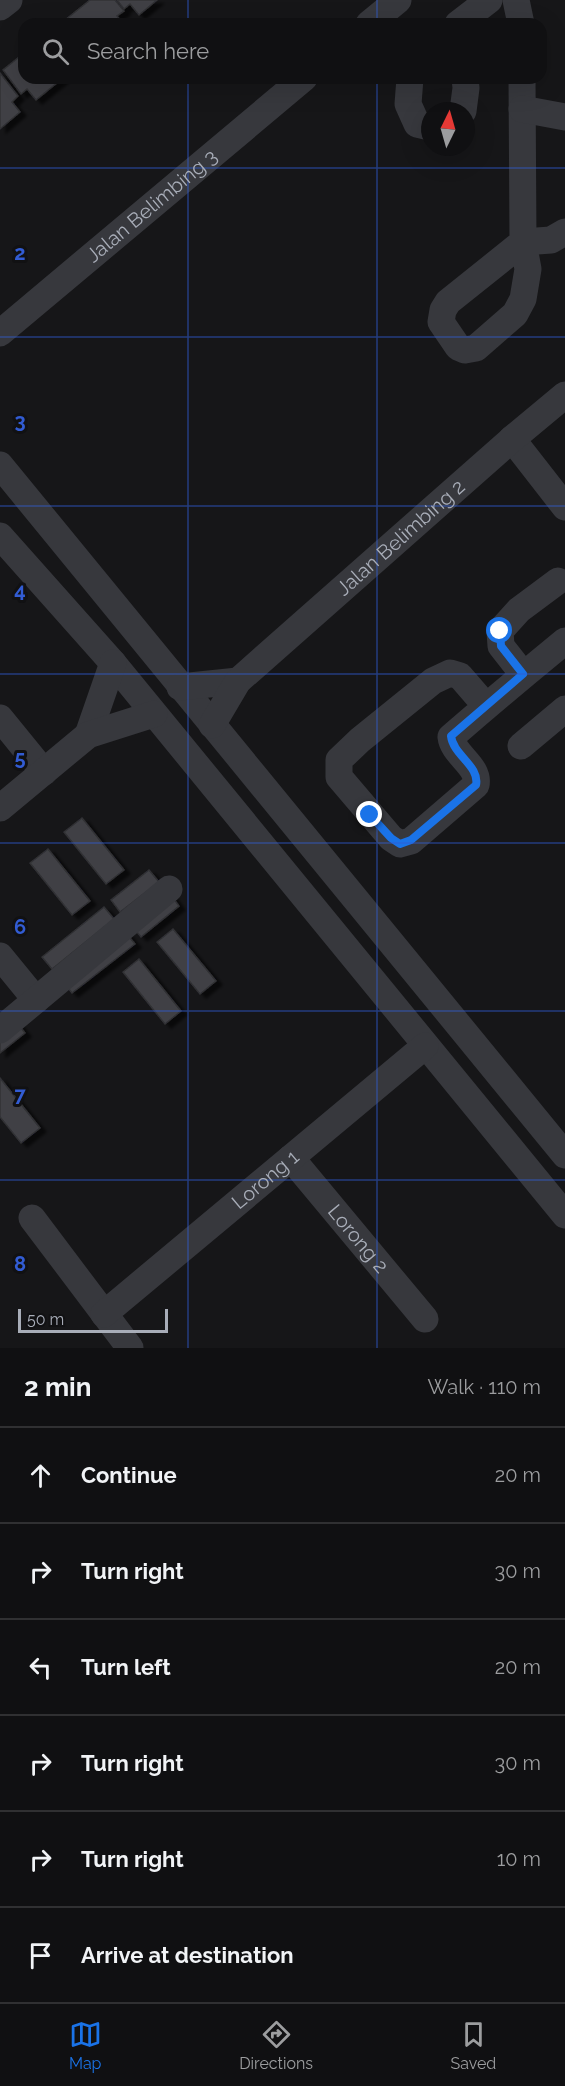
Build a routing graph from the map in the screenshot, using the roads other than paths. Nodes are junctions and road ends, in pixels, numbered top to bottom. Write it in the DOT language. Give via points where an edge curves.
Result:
graph roads {
  1 [pos="9,0"];
  2 [pos="398,0"];
  3 [pos="489,0"];
  4 [pos="516,0"];
  5 [pos="0,7"];
  6 [pos="376,18"];
  7 [pos="466,18"];
  8 [pos="520,18"];
  9 [pos="297,84"];
  10 [pos="410,84"];
  11 [pos="466,84"];
  12 [pos="522,84"];
  13 [pos="464,102"];
  14 [pos="522,109"];
  15 [pos="565,117"];
  16 [pos="421,125"];
  17 [pos="565,232"];
  18 [pos="0,333"];
  19 [pos="565,395"];
  20 [pos="512,439"];
  21 [pos="0,465"];
  22 [pos="565,507"];
  23 [pos="0,536"];
  24 [pos="558,580"];
  25 [pos="564,644"];
  26 [pos="113,663"];
  27 [pos="523,674"];
  28 [pos="238,681"];
  29 [pos="180,687"];
  30 [pos="486,706"];
  31 [pos="565,709"];
  32 [pos="154,714"];
  33 [pos="0,718"];
  34 [pos="212,725"];
  35 [pos="87,735"];
  36 [pos="521,746"];
  37 [pos="44,772"];
  38 [pos="0,808"];
  39 [pos="169,889"];
  40 [pos="0,956"];
  41 [pos="36,1000"];
  42 [pos="0,1030"];
  43 [pos="425,1046"];
  44 [pos="565,1155"];
  45 [pos="291,1158"];
  46 [pos="565,1215"];
  47 [pos="32,1218"];
  48 [pos="104,1314"];
  49 [pos="425,1319"];
  50 [pos="130,1348"];
  1 -- 5 [label="street"];
  2 -- 6 [label="street"];
  3 -- 7 [label="street"];
  4 -- 8 [label="street"];
  9 -- 18 [label="street, Jalan Belimbing 3"];
  10 -- 16 [label="street" via="408,104"];
  11 -- 13 [label="street"];
  12 -- 14 [label="street"];
  14 -- 15 [label="street"];
  14 -- 17 [label="street" via="524,242 551,240"];
  19 -- 20 [label="street, Jalan Belimbing 2"];
  20 -- 22 [label="street"];
  20 -- 28 [label="street, Jalan Belimbing 2"];
  21 -- 29 [label="street"];
  23 -- 26 [label="street"];
  24 -- 27 [label="street" via="519,610 500,631 501,646"];
  25 -- 27 [label="street"];
  26 -- 32 [label="street"];
  26 -- 35 [label="street"];
  27 -- 30 [label="street"];
  28 -- 29 [label="street"];
  28 -- 34 [label="street, Jalan Belimbing 2"];
  29 -- 34 [label="street"];
  30 -- 30 [label="street" via="460,675 450,673 433,681 339,760 339,777 391,838 400,844 411,840 476,785 474,771 454,747 451,736"];
  31 -- 36 [label="street"];
  32 -- 35 [label="street"];
  32 -- 43 [label="street"];
  33 -- 37 [label="street"];
  34 -- 44 [label="street"];
  35 -- 37 [label="street"];
  37 -- 38 [label="street"];
  39 -- 41 [label="street"];
  40 -- 41 [label="street"];
  41 -- 42 [label="street"];
  43 -- 45 [label="street, Lorong 1"];
  43 -- 46 [label="street"];
  45 -- 48 [label="street, Lorong 1"];
  45 -- 49 [label="street, Lorong 2"];
  47 -- 48 [label="street"];
  48 -- 50 [label="street"];
}
